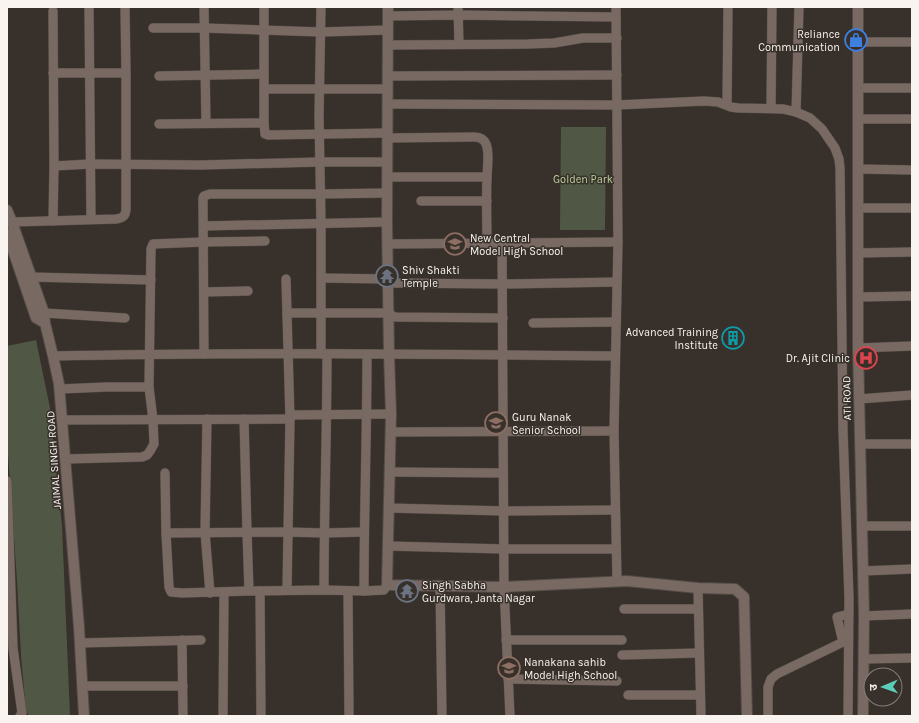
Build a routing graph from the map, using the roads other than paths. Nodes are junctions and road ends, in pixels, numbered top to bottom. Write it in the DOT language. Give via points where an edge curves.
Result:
graph roads {
  1 [pos="125,7"];
  2 [pos="204,7"];
  3 [pos="264,7"];
  4 [pos="321,7"];
  5 [pos="616,7"];
  6 [pos="728,7"];
  7 [pos="772,7"];
  8 [pos="799,7"];
  9 [pos="858,7"];
  10 [pos="89,8"];
  11 [pos="53,11"];
  12 [pos="458,11"];
  13 [pos="388,12"];
  14 [pos="616,17"];
  15 [pos="153,28"];
  16 [pos="204,28"];
  17 [pos="264,29"];
  18 [pos="388,30"];
  19 [pos="321,32"];
  20 [pos="617,38"];
  21 [pos="858,42"];
  22 [pos="912,42"];
  23 [pos="459,44"];
  24 [pos="388,45"];
  25 [pos="53,73"];
  26 [pos="90,73"];
  27 [pos="126,73"];
  28 [pos="205,74"];
  29 [pos="264,74"];
  30 [pos="617,75"];
  31 [pos="159,76"];
  32 [pos="388,76"];
  33 [pos="858,88"];
  34 [pos="912,88"];
  35 [pos="264,89"];
  36 [pos="387,89"];
  37 [pos="319,90"];
  38 [pos="387,104"];
  39 [pos="617,105"];
  40 [pos="727,105"];
  41 [pos="771,108"];
  42 [pos="796,112"];
  43 [pos="858,119"];
  44 [pos="912,119"];
  45 [pos="206,123"];
  46 [pos="264,123"];
  47 [pos="159,124"];
  48 [pos="319,134"];
  49 [pos="387,136"];
  50 [pos="319,162"];
  51 [pos="387,162"];
  52 [pos="90,164"];
  53 [pos="126,164"];
  54 [pos="54,166"];
  55 [pos="858,169"];
  56 [pos="912,170"];
  57 [pos="387,177"];
  58 [pos="486,177"];
  59 [pos="387,193"];
  60 [pos="321,194"];
  61 [pos="421,201"];
  62 [pos="487,201"];
  63 [pos="858,208"];
  64 [pos="912,208"];
  65 [pos="7,210"];
  66 [pos="91,219"];
  67 [pos="53,221"];
  68 [pos="12,222"];
  69 [pos="387,222"];
  70 [pos="321,223"];
  71 [pos="204,226"];
  72 [pos="7,232"];
  73 [pos="265,241"];
  74 [pos="204,242"];
  75 [pos="502,242"];
  76 [pos="618,242"];
  77 [pos="487,243"];
  78 [pos="388,244"];
  79 [pos="912,252"];
  80 [pos="858,253"];
  81 [pos="31,277"];
  82 [pos="321,278"];
  83 [pos="286,279"];
  84 [pos="151,280"];
  85 [pos="388,281"];
  86 [pos="617,282"];
  87 [pos="502,284"];
  88 [pos="248,291"];
  89 [pos="204,292"];
  90 [pos="912,296"];
  91 [pos="859,297"];
  92 [pos="287,313"];
  93 [pos="321,313"];
  94 [pos="388,313"];
  95 [pos="45,318"];
  96 [pos="125,318"];
  97 [pos="503,318"];
  98 [pos="616,322"];
  99 [pos="533,323"];
  100 [pos="912,346"];
  101 [pos="858,348"];
  102 [pos="150,354"];
  103 [pos="204,354"];
  104 [pos="288,354"];
  105 [pos="324,354"];
  106 [pos="367,354"];
  107 [pos="388,354"];
  108 [pos="502,355"];
  109 [pos="53,356"];
  110 [pos="616,356"];
  111 [pos="150,387"];
  112 [pos="60,389"];
  113 [pos="912,395"];
  114 [pos="859,399"];
  115 [pos="367,414"];
  116 [pos="391,414"];
  117 [pos="327,415"];
  118 [pos="290,417"];
  119 [pos="207,419"];
  120 [pos="244,419"];
  121 [pos="63,420"];
  122 [pos="152,420"];
  123 [pos="614,431"];
  124 [pos="391,432"];
  125 [pos="503,432"];
  126 [pos="860,444"];
  127 [pos="912,444"];
  128 [pos="66,458"];
  129 [pos="165,472"];
  130 [pos="390,472"];
  131 [pos="503,473"];
  132 [pos="7,481"];
  133 [pos="389,508"];
  134 [pos="615,510"];
  135 [pos="504,511"];
  136 [pos="862,526"];
  137 [pos="912,526"];
  138 [pos="205,532"];
  139 [pos="247,532"];
  140 [pos="288,532"];
  141 [pos="364,532"];
  142 [pos="166,533"];
  143 [pos="324,533"];
  144 [pos="388,546"];
  145 [pos="504,548"];
  146 [pos="616,549"];
  147 [pos="912,569"];
  148 [pos="862,571"];
  149 [pos="617,581"];
  150 [pos="387,586"];
  151 [pos="440,586"];
  152 [pos="504,587"];
  153 [pos="698,588"];
  154 [pos="287,590"];
  155 [pos="324,590"];
  156 [pos="249,591"];
  157 [pos="260,591"];
  158 [pos="348,591"];
  159 [pos="364,591"];
  160 [pos="224,592"];
  161 [pos="210,593"];
  162 [pos="624,609"];
  163 [pos="698,609"];
  164 [pos="849,614"];
  165 [pos="912,614"];
  166 [pos="864,616"];
  167 [pos="182,640"];
  168 [pos="201,640"];
  169 [pos="506,640"];
  170 [pos="622,640"];
  171 [pos="80,643"];
  172 [pos="699,653"];
  173 [pos="622,655"];
  174 [pos="912,658"];
  175 [pos="864,659"];
  176 [pos="508,679"];
  177 [pos="617,680"];
  178 [pos="82,686"];
  179 [pos="183,686"];
  180 [pos="628,695"];
  181 [pos="700,695"];
  182 [pos="22,715"];
  183 [pos="84,716"];
  184 [pos="183,716"];
  185 [pos="223,716"];
  186 [pos="261,716"];
  187 [pos="350,716"];
  188 [pos="442,716"];
  189 [pos="510,716"];
  190 [pos="701,716"];
  191 [pos="746,716"];
  192 [pos="768,716"];
  193 [pos="848,716"];
  194 [pos="863,716"];
  1 -- 27 [label="street"];
  2 -- 16 [label="street"];
  3 -- 17 [label="street"];
  4 -- 19 [label="street"];
  5 -- 14 [label="street"];
  6 -- 40 [label="street"];
  7 -- 41 [label="street"];
  8 -- 42 [label="street"];
  9 -- 21 [label="street, ATI ROAD"];
  10 -- 26 [label="street"];
  11 -- 25 [label="street"];
  12 -- 13 [label="street"];
  12 -- 14 [label="street"];
  12 -- 23 [label="street"];
  13 -- 18 [label="street"];
  14 -- 20 [label="street"];
  15 -- 16 [label="street"];
  16 -- 17 [label="street"];
  16 -- 28 [label="street"];
  17 -- 19 [label="street"];
  17 -- 29 [label="street"];
  18 -- 19 [label="street"];
  18 -- 24 [label="street"];
  19 -- 37 [label="street"];
  20 -- 23 [label="street" via="583,38 554,43"];
  20 -- 30 [label="street"];
  21 -- 22 [label="street"];
  21 -- 33 [label="street, ATI ROAD"];
  23 -- 24 [label="street"];
  24 -- 32 [label="street"];
  25 -- 26 [label="street"];
  25 -- 54 [label="street"];
  26 -- 27 [label="street"];
  26 -- 52 [label="street"];
  27 -- 53 [label="street"];
  28 -- 29 [label="street"];
  28 -- 31 [label="street"];
  28 -- 45 [label="street"];
  29 -- 35 [label="street"];
  30 -- 32 [label="street"];
  30 -- 39 [label="street"];
  32 -- 36 [label="street"];
  33 -- 34 [label="street"];
  33 -- 43 [label="street, ATI ROAD"];
  35 -- 37 [label="street"];
  35 -- 46 [label="street"];
  36 -- 37 [label="street"];
  36 -- 38 [label="street"];
  37 -- 48 [label="street"];
  38 -- 39 [label="street"];
  38 -- 49 [label="street"];
  39 -- 40 [label="street" via="704,101"];
  39 -- 76 [label="street"];
  40 -- 41 [label="street" via="738,108"];
  41 -- 42 [label="street"];
  42 -- 164 [label="street" via="810,118 822,129 839,159"];
  43 -- 44 [label="street"];
  43 -- 55 [label="street, ATI ROAD"];
  45 -- 46 [label="street"];
  45 -- 47 [label="street"];
  46 -- 48 [label="street" via="265,134 268,135"];
  48 -- 49 [label="street"];
  48 -- 50 [label="street"];
  49 -- 51 [label="street"];
  49 -- 58 [label="street" via="480,138 487,145"];
  50 -- 51 [label="street"];
  50 -- 53 [label="street"];
  50 -- 60 [label="street"];
  51 -- 57 [label="street"];
  52 -- 53 [label="street"];
  52 -- 54 [label="street"];
  52 -- 66 [label="street"];
  53 -- 66 [label="street" via="126,214 116,219"];
  54 -- 67 [label="street"];
  55 -- 56 [label="street"];
  55 -- 63 [label="street, ATI ROAD"];
  57 -- 58 [label="street"];
  57 -- 59 [label="street"];
  58 -- 62 [label="street"];
  59 -- 60 [label="street"];
  59 -- 69 [label="street"];
  60 -- 70 [label="street"];
  60 -- 71 [label="street" via="207,194 203,198"];
  61 -- 62 [label="street"];
  62 -- 77 [label="street"];
  63 -- 64 [label="street"];
  63 -- 80 [label="street, ATI ROAD"];
  65 -- 68 [label="street, JAIMAL SINGH ROAD"];
  66 -- 67 [label="street"];
  67 -- 68 [label="street"];
  68 -- 81 [label="street, JAIMAL SINGH ROAD"];
  69 -- 70 [label="street"];
  69 -- 78 [label="street"];
  70 -- 71 [label="street"];
  70 -- 82 [label="street"];
  71 -- 74 [label="street"];
  72 -- 95 [label="street" via="36,318"];
  73 -- 74 [label="street"];
  74 -- 84 [label="street" via="153,244"];
  74 -- 89 [label="street"];
  75 -- 76 [label="street"];
  75 -- 77 [label="street"];
  75 -- 87 [label="street"];
  76 -- 86 [label="street"];
  77 -- 78 [label="street"];
  78 -- 85 [label="street"];
  79 -- 80 [label="street"];
  80 -- 91 [label="street, ATI ROAD"];
  81 -- 84 [label="street"];
  81 -- 95 [label="street, JAIMAL SINGH ROAD"];
  82 -- 85 [label="street"];
  82 -- 93 [label="street"];
  83 -- 92 [label="street"];
  84 -- 102 [label="street"];
  85 -- 87 [label="street"];
  85 -- 94 [label="street"];
  86 -- 87 [label="street"];
  86 -- 98 [label="street"];
  87 -- 97 [label="street"];
  88 -- 89 [label="street"];
  89 -- 103 [label="street"];
  90 -- 91 [label="street"];
  91 -- 101 [label="street, ATI ROAD"];
  92 -- 93 [label="street"];
  92 -- 104 [label="street"];
  93 -- 94 [label="street"];
  93 -- 105 [label="street"];
  94 -- 97 [label="street" via="396,317"];
  94 -- 107 [label="street"];
  95 -- 96 [label="street"];
  95 -- 109 [label="street, JAIMAL SINGH ROAD"];
  97 -- 108 [label="street"];
  98 -- 99 [label="street"];
  98 -- 110 [label="street"];
  100 -- 101 [label="street"];
  101 -- 114 [label="street, ATI ROAD"];
  102 -- 103 [label="street"];
  102 -- 109 [label="street"];
  102 -- 111 [label="street"];
  103 -- 104 [label="street"];
  104 -- 105 [label="street"];
  104 -- 118 [label="street"];
  105 -- 106 [label="street"];
  105 -- 117 [label="street"];
  106 -- 107 [label="street"];
  106 -- 115 [label="street"];
  107 -- 108 [label="street"];
  107 -- 116 [label="street"];
  108 -- 110 [label="street"];
  108 -- 125 [label="street"];
  109 -- 112 [label="street, JAIMAL SINGH ROAD"];
  110 -- 123 [label="street"];
  111 -- 112 [label="street"];
  111 -- 122 [label="street"];
  112 -- 121 [label="street, JAIMAL SINGH ROAD"];
  113 -- 114 [label="street"];
  114 -- 126 [label="street, ATI ROAD"];
  115 -- 116 [label="street"];
  115 -- 117 [label="street"];
  115 -- 141 [label="street"];
  116 -- 124 [label="street"];
  117 -- 118 [label="street"];
  117 -- 143 [label="street"];
  118 -- 120 [label="street"];
  118 -- 140 [label="street"];
  119 -- 120 [label="street"];
  119 -- 122 [label="street"];
  119 -- 138 [label="street"];
  120 -- 139 [label="street"];
  121 -- 122 [label="street"];
  121 -- 128 [label="street, JAIMAL SINGH ROAD"];
  122 -- 128 [label="street" via="154,444 147,455"];
  123 -- 125 [label="street"];
  123 -- 134 [label="street"];
  124 -- 125 [label="street"];
  124 -- 130 [label="street"];
  125 -- 131 [label="street"];
  126 -- 127 [label="street"];
  126 -- 136 [label="street, ATI ROAD"];
  128 -- 171 [label="street, JAIMAL SINGH ROAD"];
  129 -- 142 [label="street"];
  130 -- 131 [label="street"];
  130 -- 133 [label="street"];
  131 -- 135 [label="street"];
  132 -- 182 [label="street" via="13,648"];
  133 -- 135 [label="street"];
  133 -- 144 [label="street"];
  134 -- 135 [label="street"];
  134 -- 146 [label="street"];
  135 -- 145 [label="street"];
  136 -- 137 [label="street"];
  136 -- 148 [label="street, ATI ROAD"];
  138 -- 139 [label="street"];
  138 -- 142 [label="street"];
  138 -- 161 [label="street"];
  139 -- 140 [label="street"];
  139 -- 156 [label="street"];
  140 -- 143 [label="street"];
  140 -- 154 [label="street"];
  141 -- 143 [label="street"];
  141 -- 159 [label="street"];
  142 -- 161 [label="street" via="171,592"];
  143 -- 155 [label="street"];
  144 -- 145 [label="street"];
  144 -- 150 [label="street"];
  145 -- 146 [label="street"];
  145 -- 152 [label="street"];
  146 -- 149 [label="street"];
  147 -- 148 [label="street"];
  148 -- 166 [label="street, ATI ROAD"];
  149 -- 152 [label="street"];
  149 -- 153 [label="street"];
  150 -- 151 [label="street"];
  150 -- 159 [label="street" via="384,590"];
  151 -- 152 [label="street"];
  151 -- 188 [label="street"];
  152 -- 169 [label="street"];
  153 -- 163 [label="street"];
  153 -- 191 [label="street" via="735,589 744,597"];
  154 -- 155 [label="street"];
  154 -- 157 [label="street"];
  155 -- 158 [label="street"];
  156 -- 157 [label="street"];
  156 -- 160 [label="street"];
  157 -- 186 [label="street"];
  158 -- 159 [label="street"];
  158 -- 187 [label="street"];
  160 -- 161 [label="street"];
  160 -- 185 [label="street"];
  162 -- 163 [label="street"];
  163 -- 172 [label="street"];
  164 -- 192 [label="street" via="837,617 843,642 771,679 768,687"];
  164 -- 193 [label="street"];
  165 -- 166 [label="street"];
  166 -- 175 [label="street, ATI ROAD"];
  167 -- 168 [label="street"];
  167 -- 171 [label="street"];
  167 -- 179 [label="street"];
  169 -- 170 [label="street"];
  169 -- 176 [label="street"];
  171 -- 178 [label="street, JAIMAL SINGH ROAD"];
  172 -- 173 [label="street"];
  172 -- 181 [label="street"];
  174 -- 175 [label="street"];
  175 -- 194 [label="street, ATI ROAD"];
  176 -- 177 [label="street"];
  176 -- 189 [label="street"];
  178 -- 179 [label="street"];
  178 -- 183 [label="street, JAIMAL SINGH ROAD"];
  179 -- 184 [label="street"];
  180 -- 181 [label="street"];
  181 -- 190 [label="street"];
}
